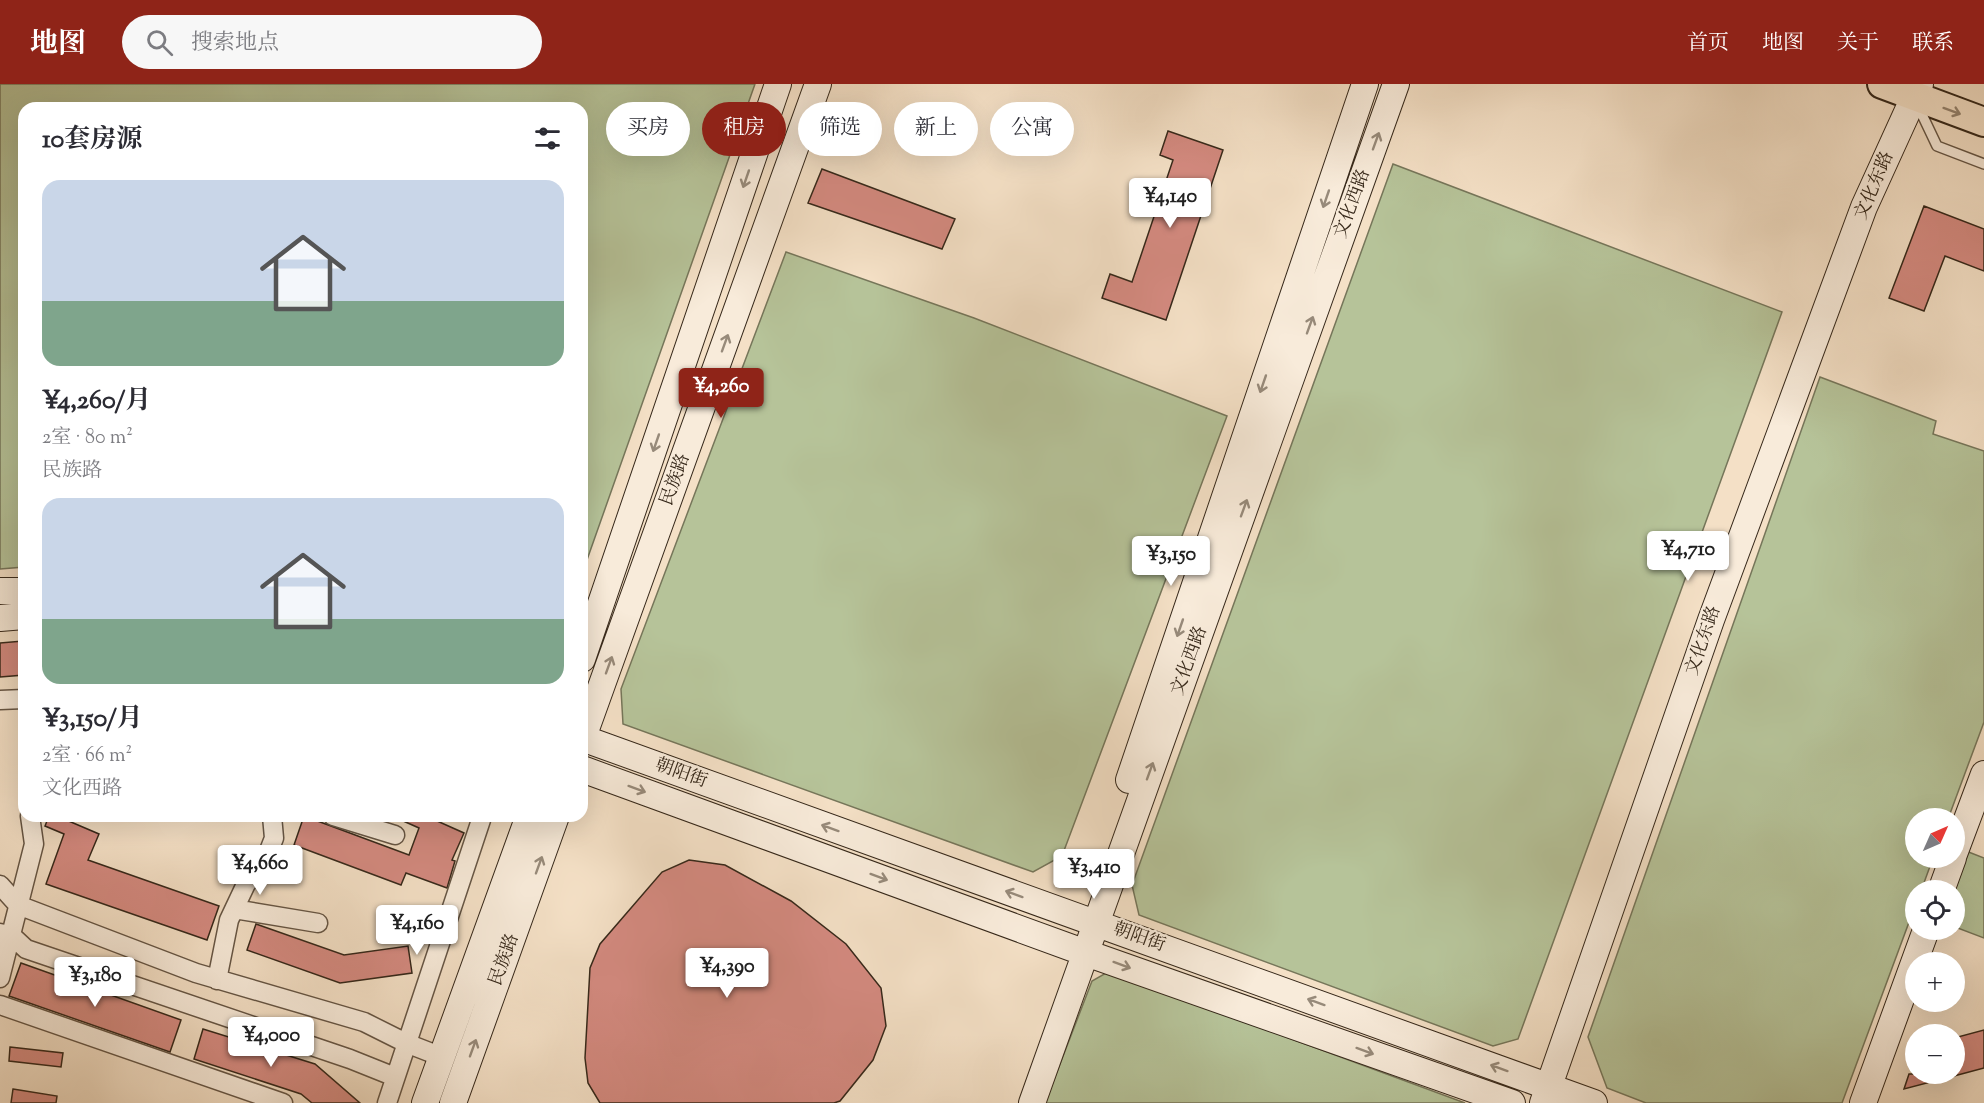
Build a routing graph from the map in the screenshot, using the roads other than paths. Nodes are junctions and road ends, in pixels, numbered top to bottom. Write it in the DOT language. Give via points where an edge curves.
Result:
graph roads {
  1 [pos="778,84"];
  2 [pos="818,84"];
  3 [pos="1365,84"];
  4 [pos="1396,84"];
  5 [pos="1904,88"];
  6 [pos="1984,122"];
  7 [pos="1984,165"];
  8 [pos="0,591"];
  9 [pos="18,591"];
  10 [pos="18,616"];
  11 [pos="0,618"];
  12 [pos="588,641"];
  13 [pos="18,699"];
  14 [pos="0,700"];
  15 [pos="588,722"];
  16 [pos="588,741"];
  17 [pos="588,771"];
  18 [pos="1984,774"];
  19 [pos="31,822"];
  20 [pos="273,822"];
  21 [pos="353,822"];
  22 [pos="476,822"];
  23 [pos="527,822"];
  24 [pos="554,822"];
  25 [pos="1965,826"];
  26 [pos="395,835"];
  27 [pos="0,885"];
  28 [pos="18,905"];
  29 [pos="234,909"];
  30 [pos="1089,921"];
  31 [pos="318,923"];
  32 [pos="5,934"];
  33 [pos="1922,940"];
  34 [pos="1079,950"];
  35 [pos="0,978"];
  36 [pos="217,980"];
  37 [pos="0,1005"];
  38 [pos="406,1043"];
  39 [pos="442,1057"];
  40 [pos="395,1077"];
  41 [pos="1539,1093"];
  42 [pos="283,1103"];
  43 [pos="387,1103"];
  44 [pos="425,1103"];
  45 [pos="453,1103"];
  46 [pos="1016,1103"];
  47 [pos="1032,1103"];
  48 [pos="1512,1103"];
  49 [pos="1594,1103"];
  50 [pos="1863,1103"];
  1 -- 12 [label="street, 民族路, one-way"];
  15 -- 2 [label="street, 民族路, one-way"];
  3 -- 30 [label="street, 文化西路, one-way"];
  30 -- 4 [label="street, 文化西路, one-way"];
  5 -- 6 [label="main road, one-way"];
  5 -- 7 [label="lane" via="1937,146"];
  5 -- 41 [label="street, 文化东路" via="1868,162 1703,605"];
  8 -- 9 [label="street"];
  10 -- 11 [label="street"];
  13 -- 14 [label="street"];
  30 -- 16 [label="street, 朝阳街, one-way"];
  17 -- 34 [label="street, 朝阳街, one-way"];
  18 -- 25 [label="street"];
  19 -- 28 [label="street" via="34,844"];
  20 -- 29 [label="street" via="274,838 265,861 246,884"];
  21 -- 26 [label="street"];
  22 -- 38 [label="street"];
  23 -- 39 [label="street, 民族路"];
  45 -- 24 [label="street, 民族路, one-way"];
  27 -- 28 [label="street"];
  28 -- 32 [label="street"];
  28 -- 36 [label="street"];
  29 -- 31 [label="street"];
  29 -- 36 [label="street"];
  30 -- 34 [label="street, 文化西路"];
  41 -- 30 [label="street, 朝阳街, one-way"];
  32 -- 35 [label="street"];
  32 -- 40 [label="street" via="26,949"];
  33 -- 50 [label="street"];
  34 -- 46 [label="street, 文化西路"];
  34 -- 47 [label="street, 文化西路"];
  34 -- 48 [label="street, 朝阳街, one-way"];
  36 -- 38 [label="street" via="364,1022"];
  37 -- 42 [label="street"];
  38 -- 39 [label="street"];
  38 -- 40 [label="street"];
  39 -- 44 [label="street, 民族路"];
  40 -- 43 [label="street"];
  41 -- 49 [label="street, 朝阳街"];
}
